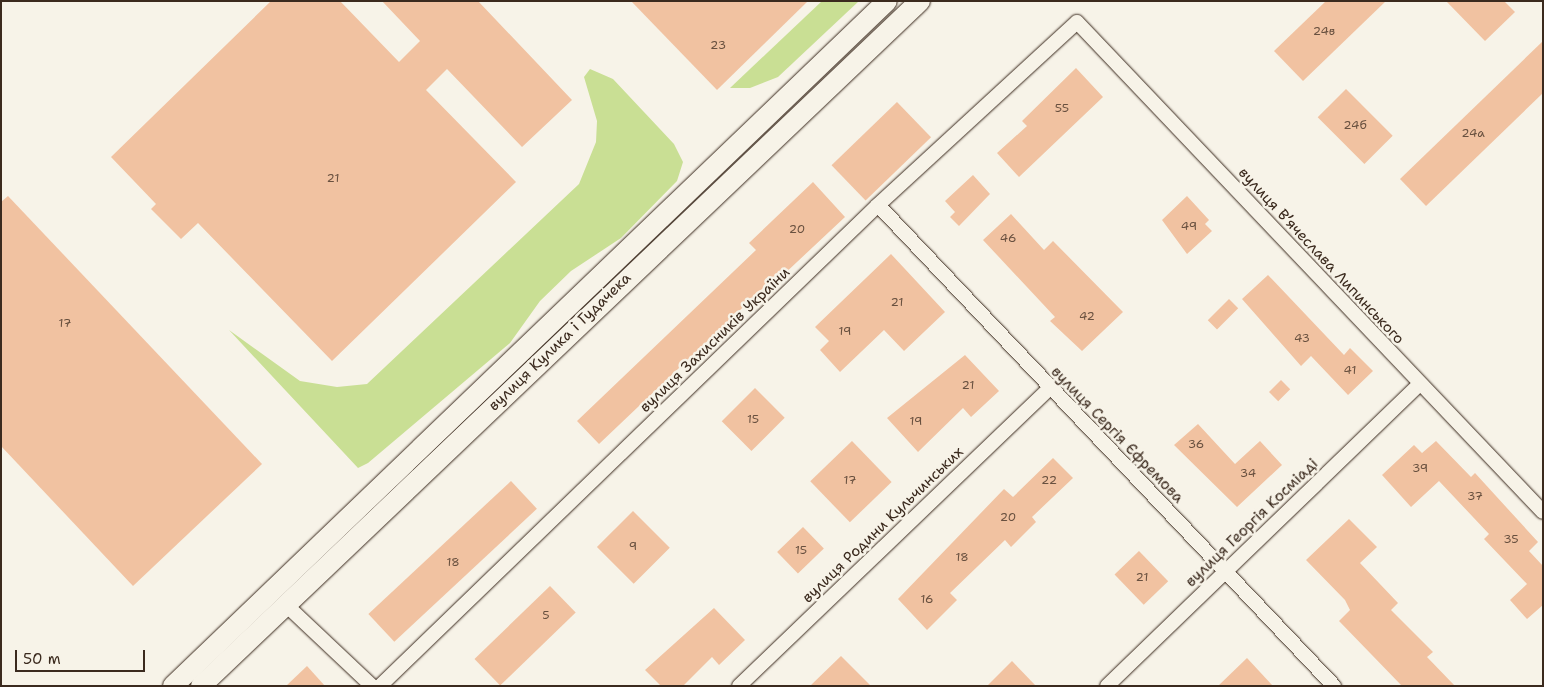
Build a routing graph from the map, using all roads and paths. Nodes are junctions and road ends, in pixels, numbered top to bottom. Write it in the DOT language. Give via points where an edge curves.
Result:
graph roads {
  1 [pos="888,1"];
  2 [pos="920,1"];
  3 [pos="1077,22"];
  4 [pos="878,205"];
  5 [pos="1420,384"];
  6 [pos="1050,388"];
  7 [pos="1543,512"];
  8 [pos="1224,571"];
  9 [pos="285,604"];
  10 [pos="173,686"];
  11 [pos="202,686"];
  12 [pos="372,686"];
  13 [pos="380,686"];
  14 [pos="739,686"];
  15 [pos="1107,686"];
  16 [pos="1334,686"];
  1 -- 10 [label="main road, вулиця Кулика і Гудачека"];
  2 -- 9 [label="main road, вулиця Кулика і Гудачека"];
  3 -- 4 [label="street, вулиця Захисників України"];
  3 -- 5 [label="street, вулиця Вʼячеслава Липинського"];
  4 -- 6 [label="street, вулиця Сергія Єфремова"];
  4 -- 13 [label="street, вулиця Захисників України"];
  5 -- 7 [label="street, вулиця Вʼячеслава Липинського"];
  5 -- 8 [label="street, вулиця Георгія Косміаді"];
  6 -- 8 [label="street, вулиця Сергія Єфремова"];
  6 -- 14 [label="street, вулиця Родини Кульчинських"];
  8 -- 15 [label="street, вулиця Георгія Косміаді"];
  8 -- 16 [label="street, вулиця Сергія Єфремова"];
  9 -- 11 [label="main road, вулиця Кулика і Гудачека"];
  9 -- 12 [label="street"];
}
